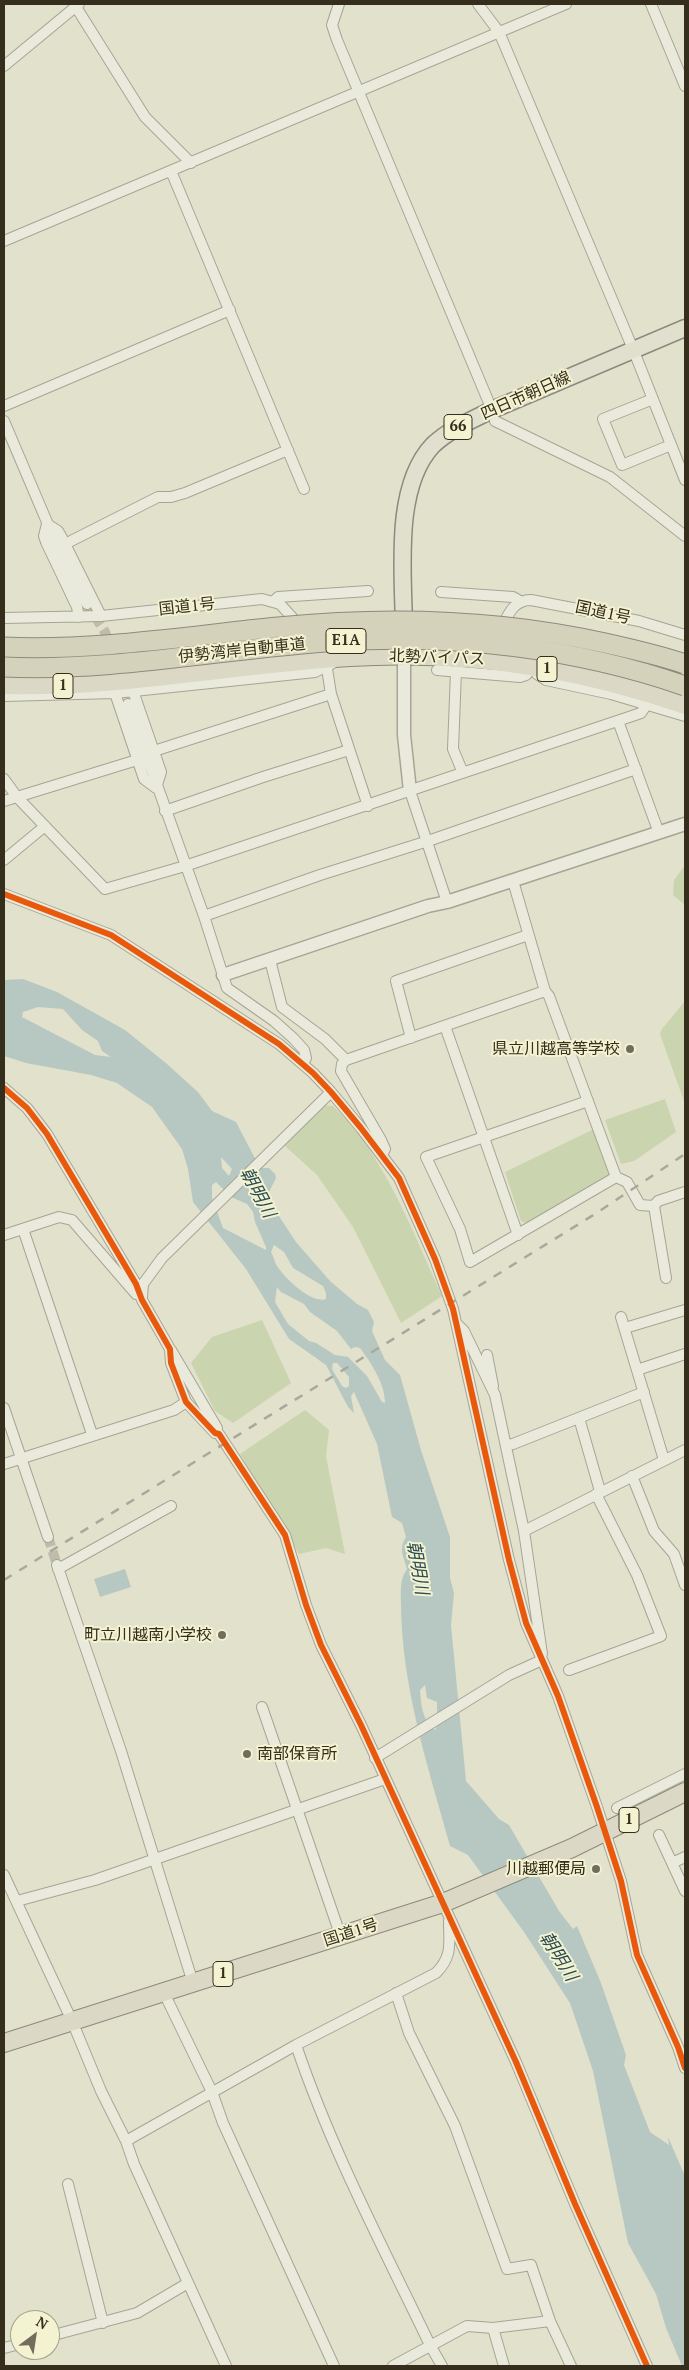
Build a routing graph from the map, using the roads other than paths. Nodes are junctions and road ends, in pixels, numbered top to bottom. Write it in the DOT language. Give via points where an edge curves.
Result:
graph roads {
  1 [pos="339,4"];
  2 [pos="478,4"];
  3 [pos="566,4"];
  4 [pos="651,4"];
  5 [pos="77,5"];
  6 [pos="499,32"];
  7 [pos="4,66"];
  8 [pos="685,86"];
  9 [pos="358,92"];
  10 [pos="191,163"];
  11 [pos="171,171"];
  12 [pos="4,241"];
  13 [pos="230,310"];
  14 [pos="685,328"];
  15 [pos="633,350"];
  16 [pos="653,399"];
  17 [pos="4,406"];
  18 [pos="493,416"];
  19 [pos="4,421"];
  20 [pos="671,444"];
  21 [pos="288,450"];
  22 [pos="685,480"];
  23 [pos="304,489"];
  24 [pos="47,524"];
  25 [pos="685,536"];
  26 [pos="65,544"];
  27 [pos="368,591"];
  28 [pos="441,592"];
  29 [pos="274,601"];
  30 [pos="520,601"];
  31 [pos="87,604"];
  32 [pos="101,616"];
  33 [pos="79,617"];
  34 [pos="4,618"];
  35 [pos="685,635"];
  36 [pos="4,647"];
  37 [pos="404,655"];
  38 [pos="333,660"];
  39 [pos="484,660"];
  40 [pos="685,664"];
  41 [pos="4,667"];
  42 [pos="437,670"];
  43 [pos="456,671"];
  44 [pos="527,672"];
  45 [pos="546,680"];
  46 [pos="4,686"];
  47 [pos="685,686"];
  48 [pos="133,691"];
  49 [pos="115,693"];
  50 [pos="331,694"];
  51 [pos="4,696"];
  52 [pos="128,704"];
  53 [pos="647,704"];
  54 [pos="685,705"];
  55 [pos="685,716"];
  56 [pos="618,721"];
  57 [pos="349,750"];
  58 [pos="154,751"];
  59 [pos="137,760"];
  60 [pos="636,769"];
  61 [pos="463,773"];
  62 [pos="4,779"];
  63 [pos="156,788"];
  64 [pos="410,791"];
  65 [pos="17,797"];
  66 [pos="4,801"];
  67 [pos="368,806"];
  68 [pos="165,811"];
  69 [pos="685,824"];
  70 [pos="45,826"];
  71 [pos="659,833"];
  72 [pos="428,842"];
  73 [pos="4,860"];
  74 [pos="185,866"];
  75 [pos="513,881"];
  76 [pos="4,894"];
  77 [pos="447,902"];
  78 [pos="204,916"];
  79 [pos="528,935"];
  80 [pos="270,960"];
  81 [pos="223,976"];
  82 [pos="545,991"];
  83 [pos="445,1026"];
  84 [pos="411,1038"];
  85 [pos="346,1060"];
  86 [pos="303,1064"];
  87 [pos="4,1088"];
  88 [pos="331,1092"];
  89 [pos="588,1101"];
  90 [pos="484,1137"];
  91 [pos="382,1155"];
  92 [pos="616,1177"];
  93 [pos="685,1192"];
  94 [pos="654,1206"];
  95 [pos="23,1228"];
  96 [pos="4,1235"];
  97 [pos="518,1235"];
  98 [pos="666,1278"];
  99 [pos="142,1300"];
  100 [pos="685,1310"];
  101 [pos="621,1317"];
  102 [pos="456,1324"];
  103 [pos="624,1328"];
  104 [pos="170,1349"];
  105 [pos="685,1354"];
  106 [pos="487,1355"];
  107 [pos="637,1370"];
  108 [pos="644,1392"];
  109 [pos="494,1395"];
  110 [pos="186,1402"];
  111 [pos="4,1408"];
  112 [pos="579,1418"];
  113 [pos="92,1434"];
  114 [pos="219,1434"];
  115 [pos="506,1445"];
  116 [pos="685,1450"];
  117 [pos="21,1458"];
  118 [pos="664,1460"];
  119 [pos="4,1464"];
  120 [pos="632,1476"];
  121 [pos="598,1493"];
  122 [pos="171,1506"];
  123 [pos="524,1531"];
  124 [pos="48,1537"];
  125 [pos="685,1585"];
  126 [pos="542,1660"];
  127 [pos="569,1670"];
  128 [pos="262,1708"];
  129 [pos="375,1758"];
  130 [pos="685,1774"];
  131 [pos="385,1779"];
  132 [pos="685,1792"];
  133 [pos="617,1808"];
  134 [pos="296,1809"];
  135 [pos="605,1832"];
  136 [pos="659,1835"];
  137 [pos="685,1857"];
  138 [pos="155,1859"];
  139 [pos="672,1863"];
  140 [pos="4,1875"];
  141 [pos="685,1891"];
  142 [pos="16,1902"];
  143 [pos="450,1905"];
  144 [pos="341,1937"];
  145 [pos="193,1983"];
  146 [pos="164,1993"];
  147 [pos="396,1993"];
  148 [pos="72,2021"];
  149 [pos="4,2043"];
  150 [pos="296,2045"];
  151 [pos="685,2068"];
  152 [pos="212,2092"];
  153 [pos="126,2141"];
  154 [pos="68,2184"];
  155 [pos="188,2283"];
  156 [pos="550,2321"];
  157 [pos="103,2323"];
  158 [pos="493,2328"];
  159 [pos="60,2334"];
  160 [pos="430,2345"];
  161 [pos="226,2366"];
  162 [pos="334,2366"];
  163 [pos="393,2366"];
  164 [pos="442,2366"];
  165 [pos="504,2366"];
  166 [pos="571,2366"];
  167 [pos="647,2366"];
  1 -- 9 [label="street" via="332,25"];
  2 -- 6 [label="street"];
  3 -- 6 [label="street"];
  4 -- 8 [label="street"];
  5 -- 7 [label="street"];
  5 -- 10 [label="street" via="145,117"];
  6 -- 9 [label="street"];
  6 -- 15 [label="street"];
  9 -- 10 [label="street"];
  9 -- 18 [label="street"];
  10 -- 11 [label="street"];
  11 -- 12 [label="street"];
  11 -- 13 [label="street"];
  13 -- 17 [label="street"];
  13 -- 21 [label="street"];
  14 -- 15 [label="main road, 四日市朝日線 / 66"];
  15 -- 16 [label="street"];
  15 -- 18 [label="main road, 四日市朝日線 / 66"];
  16 -- 20 [label="street"];
  16 -- 20 [label="street" via="603,419 622,465"];
  18 -- 25 [label="street" via="610,477"];
  18 -- 37 [label="main road, 四日市朝日線 / 66" via="465,423 440,439 413,476 404,520"];
  19 -- 24 [label="street"];
  20 -- 22 [label="street"];
  21 -- 23 [label="street"];
  21 -- 26 [label="street" via="186,493 158,497"];
  24 -- 26 [label="street" via="58,531"];
  24 -- 31 [label="street"];
  24 -- 33 [label="street" via="46,542"];
  26 -- 32 [label="street"];
  27 -- 29 [label="street, 国道1号" via="278,598"];
  28 -- 30 [label="street, 国道1号" via="512,597"];
  29 -- 32 [label="street, 国道1号" via="262,599"];
  29 -- 38 [label="street"];
  30 -- 35 [label="street, 国道1号" via="574,607"];
  30 -- 39 [label="street"];
  32 -- 33 [label="street, 国道1号"];
  33 -- 34 [label="street, 国道1号"];
  36 -- 40 [label="highway, 伊勢湾岸自動車道 / E1A, bridge" via="130,643 279,627 397,619 455,621 570,636"];
  37 -- 38 [label="highway, 北勢バイパス / 1"];
  37 -- 39 [label="highway, 北勢バイパス / 1"];
  37 -- 64 [label="street" via="404,734"];
  38 -- 46 [label="highway, 北勢バイパス / 1" via="102,683"];
  38 -- 48 [label="street" via="316,672"];
  38 -- 50 [label="street"];
  39 -- 44 [label="highway, 北勢バイパス / 1"];
  41 -- 47 [label="highway, 伊勢湾岸自動車道 / E1A, bridge" via="69,667 301,644 397,639 456,641 548,652 625,668"];
  42 -- 43 [label="street"];
  43 -- 44 [label="street"];
  43 -- 61 [label="street" via="453,749"];
  44 -- 45 [label="street"];
  44 -- 45 [label="street"];
  44 -- 54 [label="highway, 北勢バイパス / 1" via="620,686"];
  45 -- 53 [label="street"];
  48 -- 49 [label="street"];
  48 -- 58 [label="street"];
  49 -- 51 [label="street"];
  49 -- 59 [label="street"];
  50 -- 57 [label="street"];
  50 -- 58 [label="street"];
  52 -- 63 [label="street"];
  53 -- 55 [label="street"];
  53 -- 56 [label="street" via="641,713"];
  56 -- 60 [label="street"];
  56 -- 61 [label="street"];
  57 -- 67 [label="street"];
  57 -- 68 [label="street"];
  58 -- 63 [label="street" via="161,772"];
  59 -- 63 [label="street" via="144,779"];
  59 -- 65 [label="street"];
  60 -- 71 [label="street"];
  60 -- 72 [label="street"];
  61 -- 64 [label="street"];
  62 -- 65 [label="street"];
  63 -- 68 [label="street"];
  64 -- 67 [label="street"];
  64 -- 72 [label="street"];
  65 -- 66 [label="street"];
  65 -- 70 [label="street"];
  67 -- 74 [label="street"];
  68 -- 74 [label="street"];
  69 -- 71 [label="street"];
  70 -- 73 [label="street"];
  70 -- 74 [label="street" via="105,889"];
  71 -- 75 [label="street"];
  72 -- 77 [label="street"];
  72 -- 78 [label="street" via="320,875"];
  74 -- 78 [label="street"];
  75 -- 77 [label="street"];
  75 -- 79 [label="street"];
  76 -- 86 [label="street" via="112,934 279,1044"];
  77 -- 80 [label="street"];
  78 -- 81 [label="street"];
  79 -- 82 [label="street"];
  79 -- 84 [label="street" via="396,981"];
  80 -- 81 [label="street"];
  80 -- 85 [label="street" via="282,1007 325,1039"];
  81 -- 86 [label="street" via="227,988 234,995 274,1021 304,1050 306,1058"];
  82 -- 83 [label="street"];
  82 -- 89 [label="street"];
  83 -- 84 [label="street"];
  83 -- 90 [label="street"];
  84 -- 85 [label="street"];
  85 -- 91 [label="street" via="342,1071 381,1140 385,1150"];
  86 -- 88 [label="street"];
  87 -- 99 [label="street" via="27,1108 47,1134 136,1284"];
  88 -- 91 [label="street"];
  88 -- 99 [label="street" via="176,1243 143,1284"];
  89 -- 90 [label="street"];
  89 -- 92 [label="street"];
  90 -- 97 [label="street"];
  90 -- 97 [label="street" via="426,1157 456,1220 470,1262"];
  91 -- 102 [label="street" via="399,1178 422,1229 446,1288"];
  92 -- 94 [label="street" via="627,1182 640,1205"];
  92 -- 97 [label="street"];
  93 -- 94 [label="street" via="658,1201"];
  94 -- 98 [label="street"];
  95 -- 96 [label="street"];
  95 -- 99 [label="street" via="60,1217 72,1220"];
  95 -- 113 [label="street"];
  99 -- 104 [label="street"];
  100 -- 103 [label="street"];
  101 -- 103 [label="street"];
  102 -- 109 [label="street" via="464,1332"];
  102 -- 126 [label="street" via="518,1599"];
  103 -- 107 [label="street"];
  104 -- 110 [label="street" via="171,1363"];
  104 -- 114 [label="street"];
  105 -- 107 [label="street"];
  106 -- 109 [label="street"];
  107 -- 108 [label="street"];
  108 -- 112 [label="street"];
  108 -- 118 [label="street"];
  109 -- 115 [label="street"];
  110 -- 113 [label="street" via="174,1410"];
  110 -- 114 [label="street"];
  111 -- 117 [label="street"];
  112 -- 115 [label="street"];
  112 -- 121 [label="street"];
  113 -- 117 [label="street"];
  114 -- 129 [label="street" via="285,1535 321,1645"];
  115 -- 123 [label="street"];
  116 -- 118 [label="street"];
  117 -- 119 [label="street"];
  117 -- 124 [label="street"];
  118 -- 120 [label="street"];
  120 -- 121 [label="street"];
  120 -- 125 [label="street" via="654,1531 674,1554"];
  121 -- 123 [label="street"];
  121 -- 127 [label="street" via="637,1575 661,1636"];
  122 -- 138 [label="street" via="57,1567"];
  123 -- 126 [label="street"];
  126 -- 129 [label="street" via="509,1675"];
  126 -- 135 [label="street" via="558,1696"];
  128 -- 134 [label="street"];
  129 -- 131 [label="street"];
  130 -- 133 [label="street"];
  131 -- 134 [label="street"];
  131 -- 143 [label="street"];
  132 -- 135 [label="highway, 国道1号 / 1"];
  134 -- 138 [label="street"];
  134 -- 144 [label="street"];
  135 -- 143 [label="highway, 国道1号 / 1"];
  135 -- 151 [label="street" via="621,1881 637,1955"];
  136 -- 139 [label="street"];
  137 -- 139 [label="street"];
  138 -- 142 [label="street"];
  138 -- 145 [label="street"];
  139 -- 141 [label="street"];
  140 -- 142 [label="street"];
  142 -- 148 [label="street"];
  143 -- 144 [label="highway, 国道1号 / 1"];
  143 -- 147 [label="street" via="447,1962 436,1973"];
  143 -- 167 [label="street" via="469,1963 516,2062"];
  144 -- 145 [label="highway, 国道1号 / 1"];
  145 -- 146 [label="highway, 国道1号 / 1"];
  146 -- 148 [label="highway, 国道1号 / 1"];
  146 -- 152 [label="street"];
  147 -- 150 [label="street"];
  147 -- 156 [label="street" via="409,2033 455,2126 507,2269 531,2264"];
  148 -- 149 [label="highway, 国道1号 / 1"];
  148 -- 153 [label="street"];
  150 -- 152 [label="street"];
  150 -- 160 [label="street" via="312,2092"];
  152 -- 153 [label="street"];
  152 -- 162 [label="street" via="223,2123"];
  153 -- 155 [label="street"];
  154 -- 157 [label="street"];
  155 -- 157 [label="street" via="137,2313"];
  155 -- 161 [label="street"];
  156 -- 158 [label="street"];
  156 -- 166 [label="street"];
  157 -- 159 [label="street"];
  158 -- 160 [label="street" via="467,2326"];
  158 -- 165 [label="street"];
  160 -- 163 [label="street"];
  160 -- 164 [label="street"];
}
